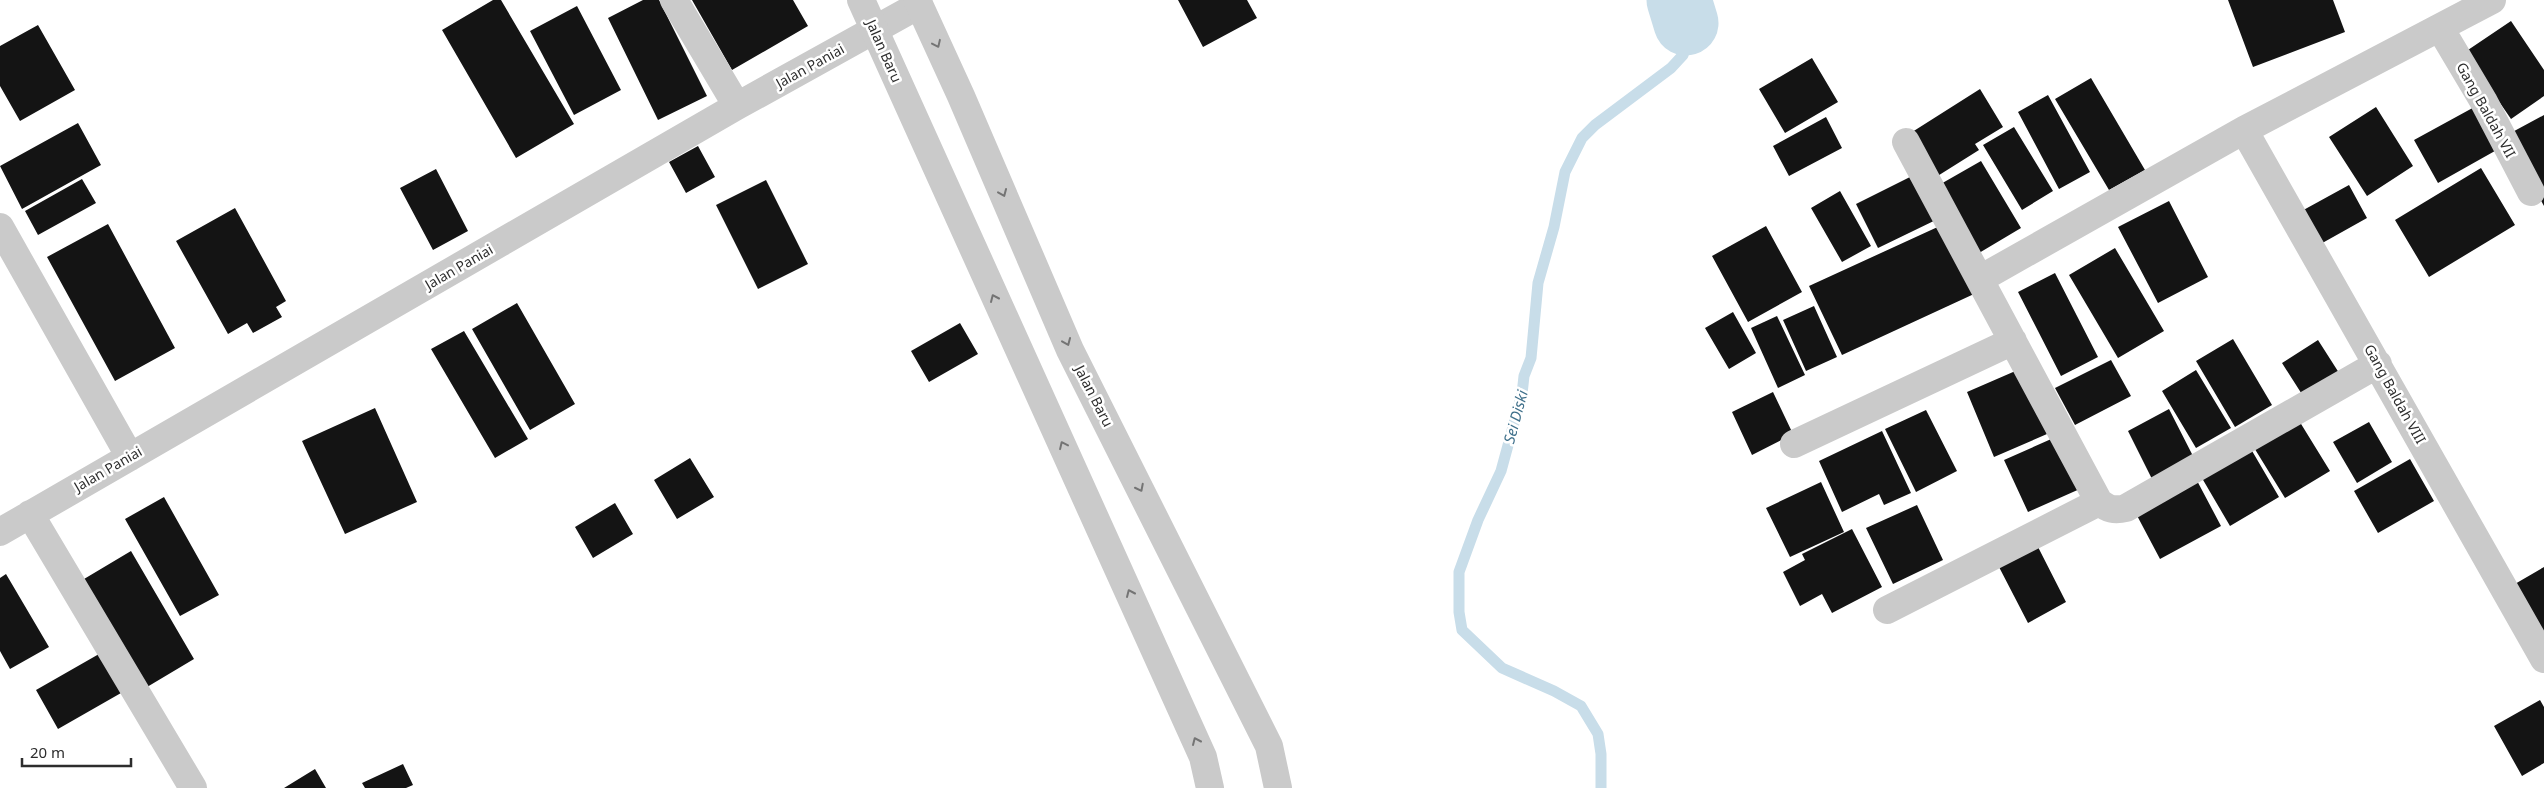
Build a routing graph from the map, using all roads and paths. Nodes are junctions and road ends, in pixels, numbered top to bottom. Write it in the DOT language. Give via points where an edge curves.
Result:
graph roads {
  1 [pos="674,0"];
  2 [pos="861,0"];
  3 [pos="2492,0"];
  4 [pos="918,3"];
  5 [pos="2440,28"];
  6 [pos="874,30"];
  7 [pos="737,106"];
  8 [pos="2244,130"];
  9 [pos="1906,142"];
  10 [pos="2531,192"];
  11 [pos="0,228"];
  12 [pos="1980,279"];
  13 [pos="2013,341"];
  14 [pos="2378,364"];
  15 [pos="1794,444"];
  16 [pos="130,457"];
  17 [pos="2099,502"];
  18 [pos="30,514"];
  19 [pos="0,532"];
  20 [pos="1887,610"];
  21 [pos="2544,659"];
  22 [pos="193,788"];
  23 [pos="1210,788"];
  24 [pos="1278,788"];
  1 -- 7 [label="street"];
  2 -- 6 [label="street, Jalan Baru"];
  3 -- 5 [label="street"];
  4 -- 6 [label="street, Jalan Paniai"];
  4 -- 24 [label="street, Jalan Baru, one-way" via="1070,350 1269,746"];
  5 -- 8 [label="street"];
  5 -- 10 [label="street, Gang Baldah VII" via="2484,102"];
  6 -- 7 [label="street, Jalan Paniai"];
  23 -- 6 [label="street, Jalan Baru, one-way" via="1203,757"];
  7 -- 16 [label="street, Jalan Paniai"];
  8 -- 12 [label="street"];
  8 -- 14 [label="street, Gang Baldah VIII"];
  9 -- 12 [label="street"];
  11 -- 16 [label="street"];
  12 -- 13 [label="street"];
  13 -- 15 [label="street"];
  13 -- 17 [label="street"];
  14 -- 17 [label="street" via="2126,508 2111,510"];
  14 -- 21 [label="street, Gang Baldah VIII"];
  16 -- 18 [label="street, Jalan Paniai"];
  17 -- 20 [label="street"];
  18 -- 19 [label="street, Jalan Paniai"];
  18 -- 22 [label="street"];
}
